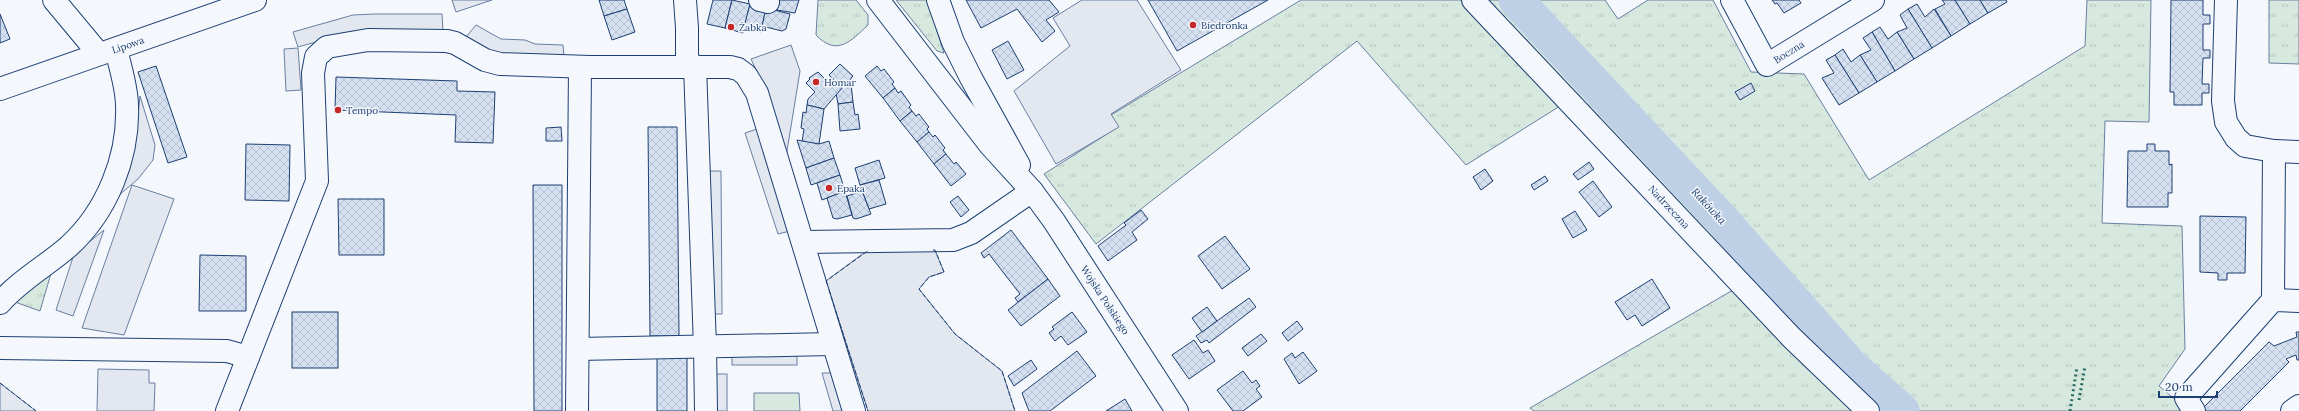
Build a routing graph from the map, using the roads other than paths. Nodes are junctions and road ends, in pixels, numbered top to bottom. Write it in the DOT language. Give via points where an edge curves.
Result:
graph roads {
  1 [pos="54,0"];
  2 [pos="255,0"];
  3 [pos="685,0"];
  4 [pos="878,0"];
  5 [pos="938,0"];
  6 [pos="1473,0"];
  7 [pos="1732,0"];
  8 [pos="1873,0"];
  9 [pos="2226,0"];
  10 [pos="108,52"];
  11 [pos="691,66"];
  12 [pos="580,67"];
  13 [pos="0,89"];
  14 [pos="2274,151"];
  15 [pos="2299,152"];
  16 [pos="1032,190"];
  17 [pos="804,242"];
  18 [pos="2273,300"];
  19 [pos="2299,301"];
  20 [pos="0,303"];
  21 [pos="832,344"];
  22 [pos="705,347"];
  23 [pos="0,348"];
  24 [pos="578,349"];
  25 [pos="248,357"];
  26 [pos="2299,406"];
  27 [pos="227,411"];
  28 [pos="577,411"];
  29 [pos="706,411"];
  30 [pos="854,411"];
  31 [pos="1177,411"];
  32 [pos="1868,411"];
  33 [pos="2194,411"];
  34 [pos="2292,411"];
  1 -- 10 [label="street"];
  2 -- 10 [label="street, Lipowa"];
  3 -- 11 [label="street"];
  4 -- 16 [label="street, Wojska Polskiego" via="990,145"];
  5 -- 16 [label="street, Wojska Polskiego" via="953,42"];
  6 -- 32 [label="street, Nadrzeczna" via="1792,338"];
  7 -- 8 [label="street, Boczna" via="1767,65"];
  9 -- 14 [label="street" via="2223,101 2226,122 2236,138 2245,146"];
  10 -- 13 [label="street, Lipowa"];
  10 -- 20 [label="street" via="127,105 126,136 114,181 94,218 68,246"];
  11 -- 12 [label="street"];
  11 -- 17 [label="street" via="738,69 750,81 757,94"];
  11 -- 22 [label="street"];
  12 -- 24 [label="street"];
  12 -- 25 [label="street" via="500,64 485,60 447,41 368,40 327,47 316,57 313,73 317,181"];
  14 -- 15 [label="street"];
  14 -- 18 [label="street"];
  16 -- 17 [label="street" via="971,233 953,240"];
  16 -- 31 [label="street, Wojska Polskiego"];
  17 -- 21 [label="street"];
  18 -- 19 [label="street"];
  18 -- 33 [label="street" via="2186,398"];
  21 -- 22 [label="street"];
  21 -- 30 [label="street"];
  22 -- 24 [label="street"];
  22 -- 29 [label="street"];
  23 -- 25 [label="street" via="227,351"];
  24 -- 28 [label="street"];
  25 -- 27 [label="street"];
  26 -- 34 [label="street"];
}
